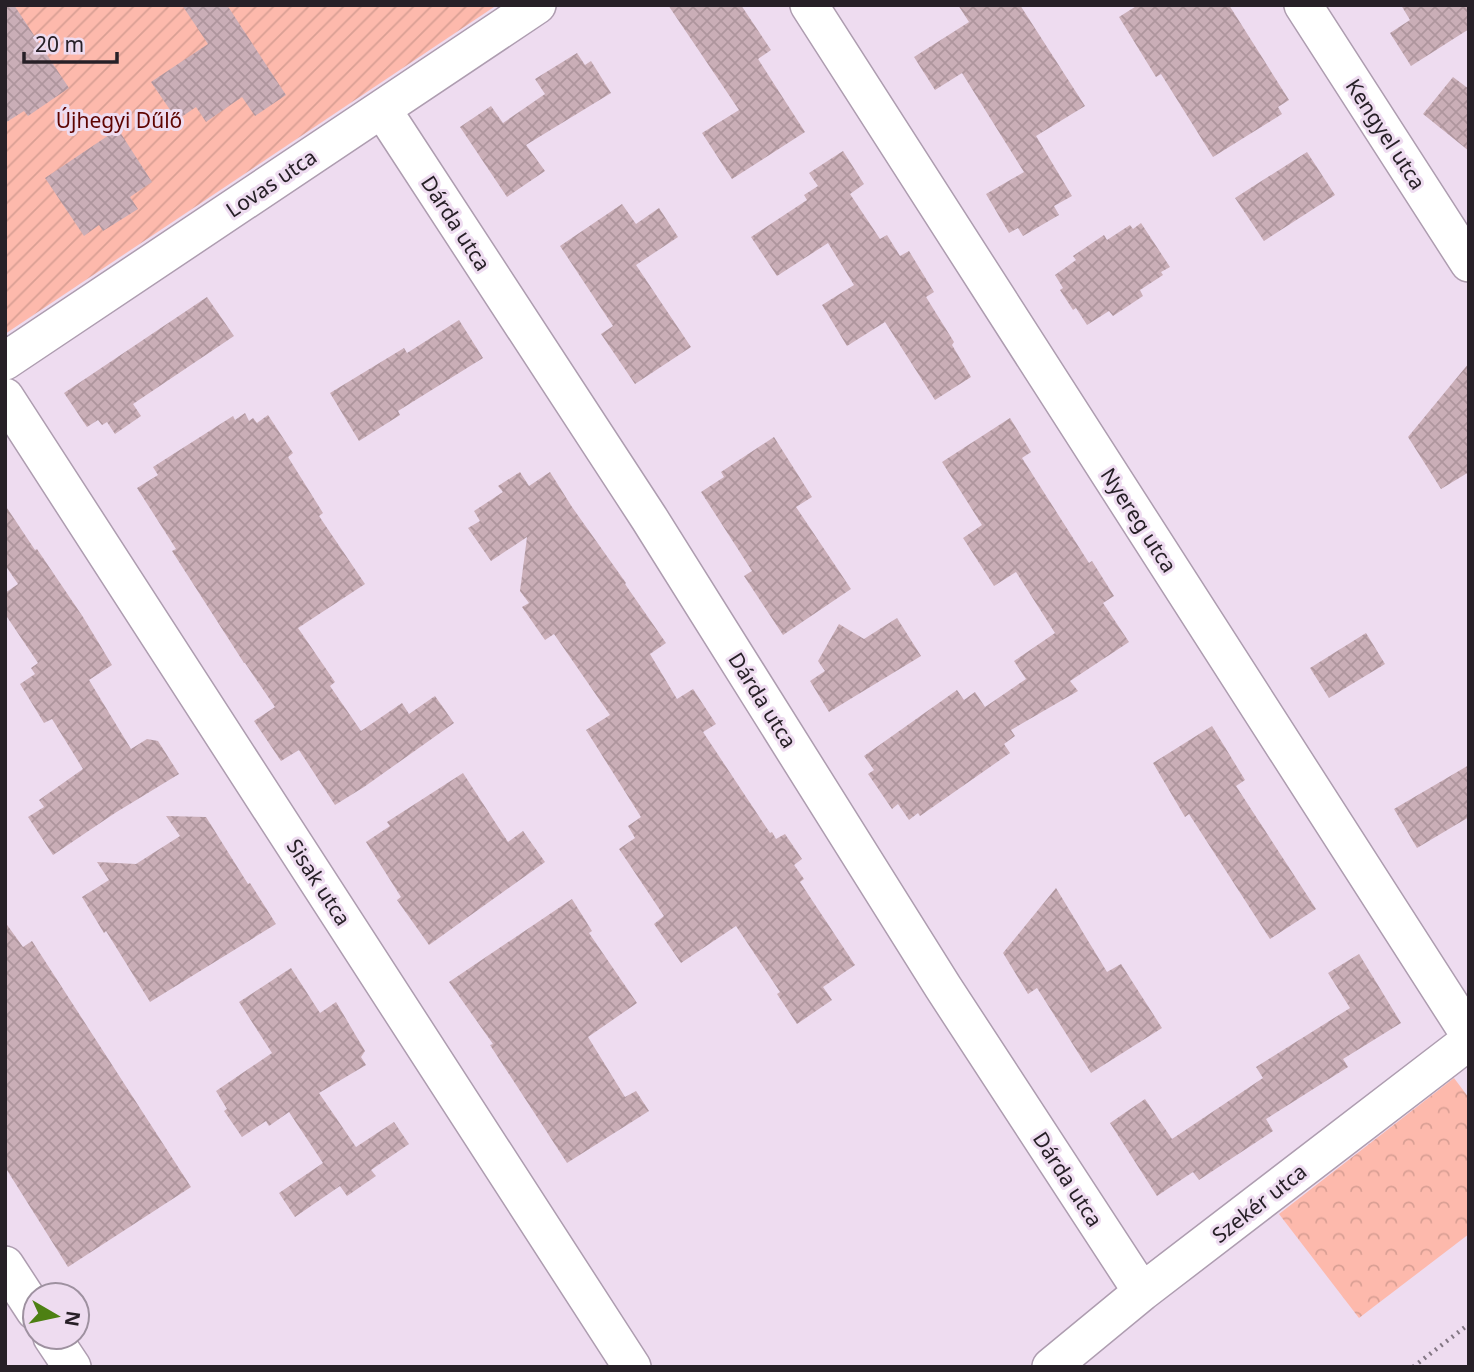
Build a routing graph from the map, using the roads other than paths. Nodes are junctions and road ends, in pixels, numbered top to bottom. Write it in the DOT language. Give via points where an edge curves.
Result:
graph roads {
  1 [pos="537,5"];
  2 [pos="809,5"];
  3 [pos="1303,5"];
  4 [pos="382,109"];
  5 [pos="1469,263"];
  6 [pos="5,361"];
  7 [pos="5,397"];
  8 [pos="1469,1034"];
  9 [pos="1469,1041"];
  10 [pos="5,1265"];
  11 [pos="21,1290"];
  12 [pos="1142,1293"];
  13 [pos="61,1351"];
  14 [pos="72,1367"];
  15 [pos="632,1367"];
  16 [pos="1051,1367"];
  1 -- 4 [label="street, Lovas utca"];
  2 -- 8 [label="street, Nyereg utca"];
  3 -- 5 [label="street, Kengyel utca"];
  4 -- 6 [label="street, Lovas utca"];
  4 -- 12 [label="street, Dárda utca" via="649,517 943,987"];
  7 -- 15 [label="street, Sisak utca"];
  9 -- 12 [label="street, Szekér utca"];
  10 -- 11 [label="street"];
  12 -- 16 [label="street, Szekér utca"];
  13 -- 14 [label="street"];
}
